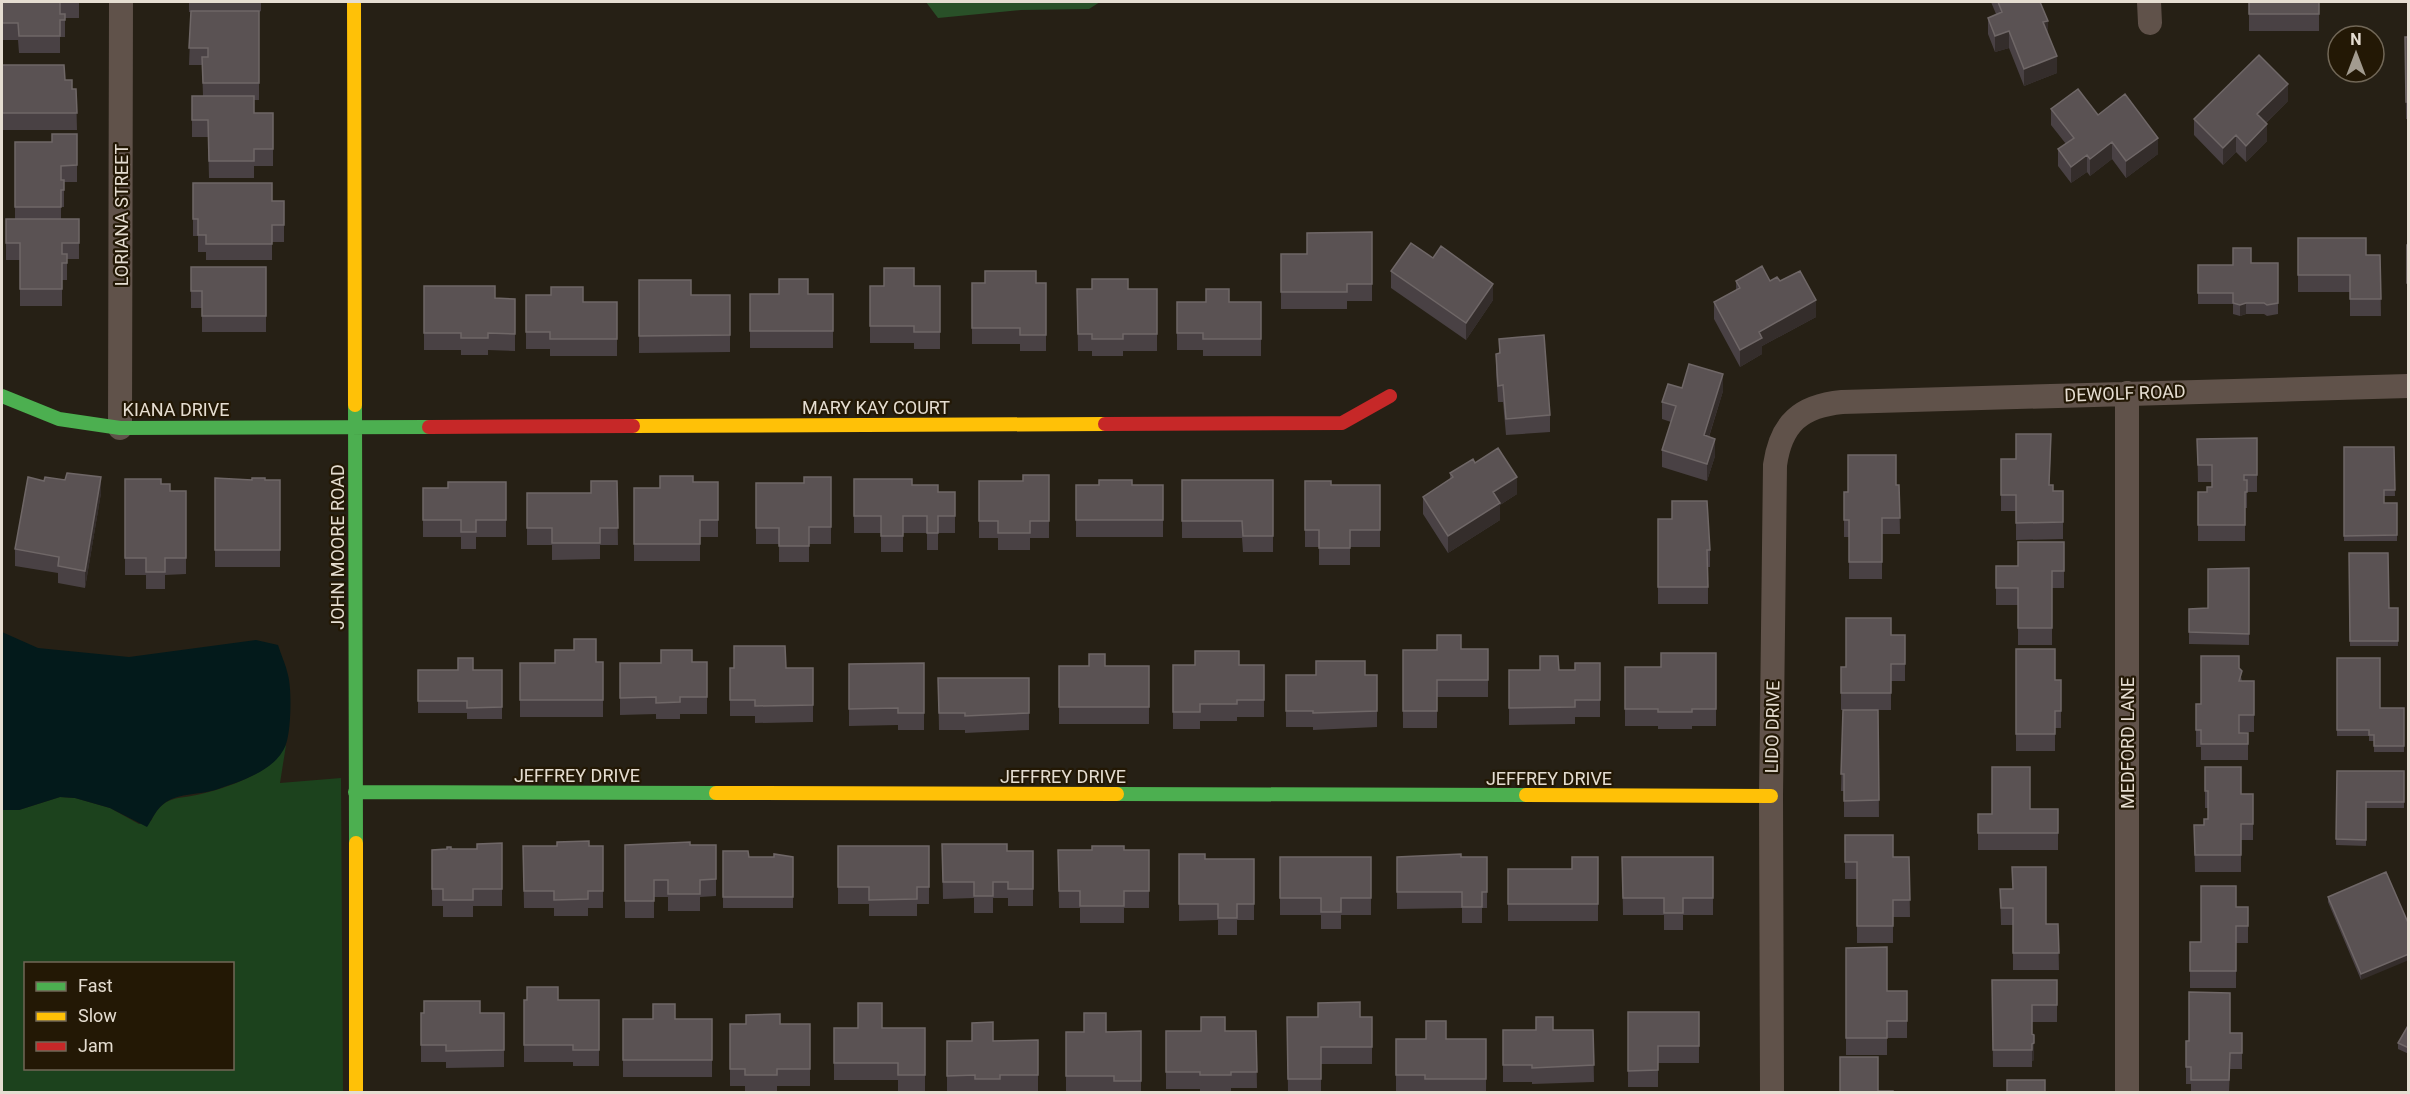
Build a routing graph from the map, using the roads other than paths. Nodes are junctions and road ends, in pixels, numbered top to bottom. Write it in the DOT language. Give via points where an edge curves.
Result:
graph roads {
  1 [pos="121,2"];
  2 [pos="354,2"];
  3 [pos="2409,386"];
  4 [pos="2127,393"];
  5 [pos="2,396"];
  6 [pos="1390,396"];
  7 [pos="1842,402"];
  8 [pos="355,427"];
  9 [pos="120,428"];
  10 [pos="355,792"];
  11 [pos="1771,796"];
  12 [pos="356,1092"];
  13 [pos="1772,1092"];
  14 [pos="2127,1092"];
  1 -- 9 [label="street, LORIANA STREET"];
  2 -- 8 [label="street, JOHN MOORE ROAD"];
  3 -- 4 [label="street, DEWOLF ROAD"];
  4 -- 7 [label="street, DEWOLF ROAD"];
  4 -- 14 [label="street, MEDFORD LANE"];
  5 -- 9 [label="street, KIANA DRIVE" via="59,419"];
  6 -- 8 [label="street, MARY KAY COURT" via="1342,423"];
  7 -- 11 [label="street, LIDO DRIVE" via="1814,406 1803,412 1788,427 1774,465"];
  8 -- 9 [label="street, KIANA DRIVE"];
  8 -- 10 [label="street, JOHN MOORE ROAD"];
  10 -- 11 [label="street, JEFFREY DRIVE"];
  10 -- 12 [label="street, JOHN MOORE ROAD"];
  11 -- 13 [label="street, LIDO DRIVE"];
}
